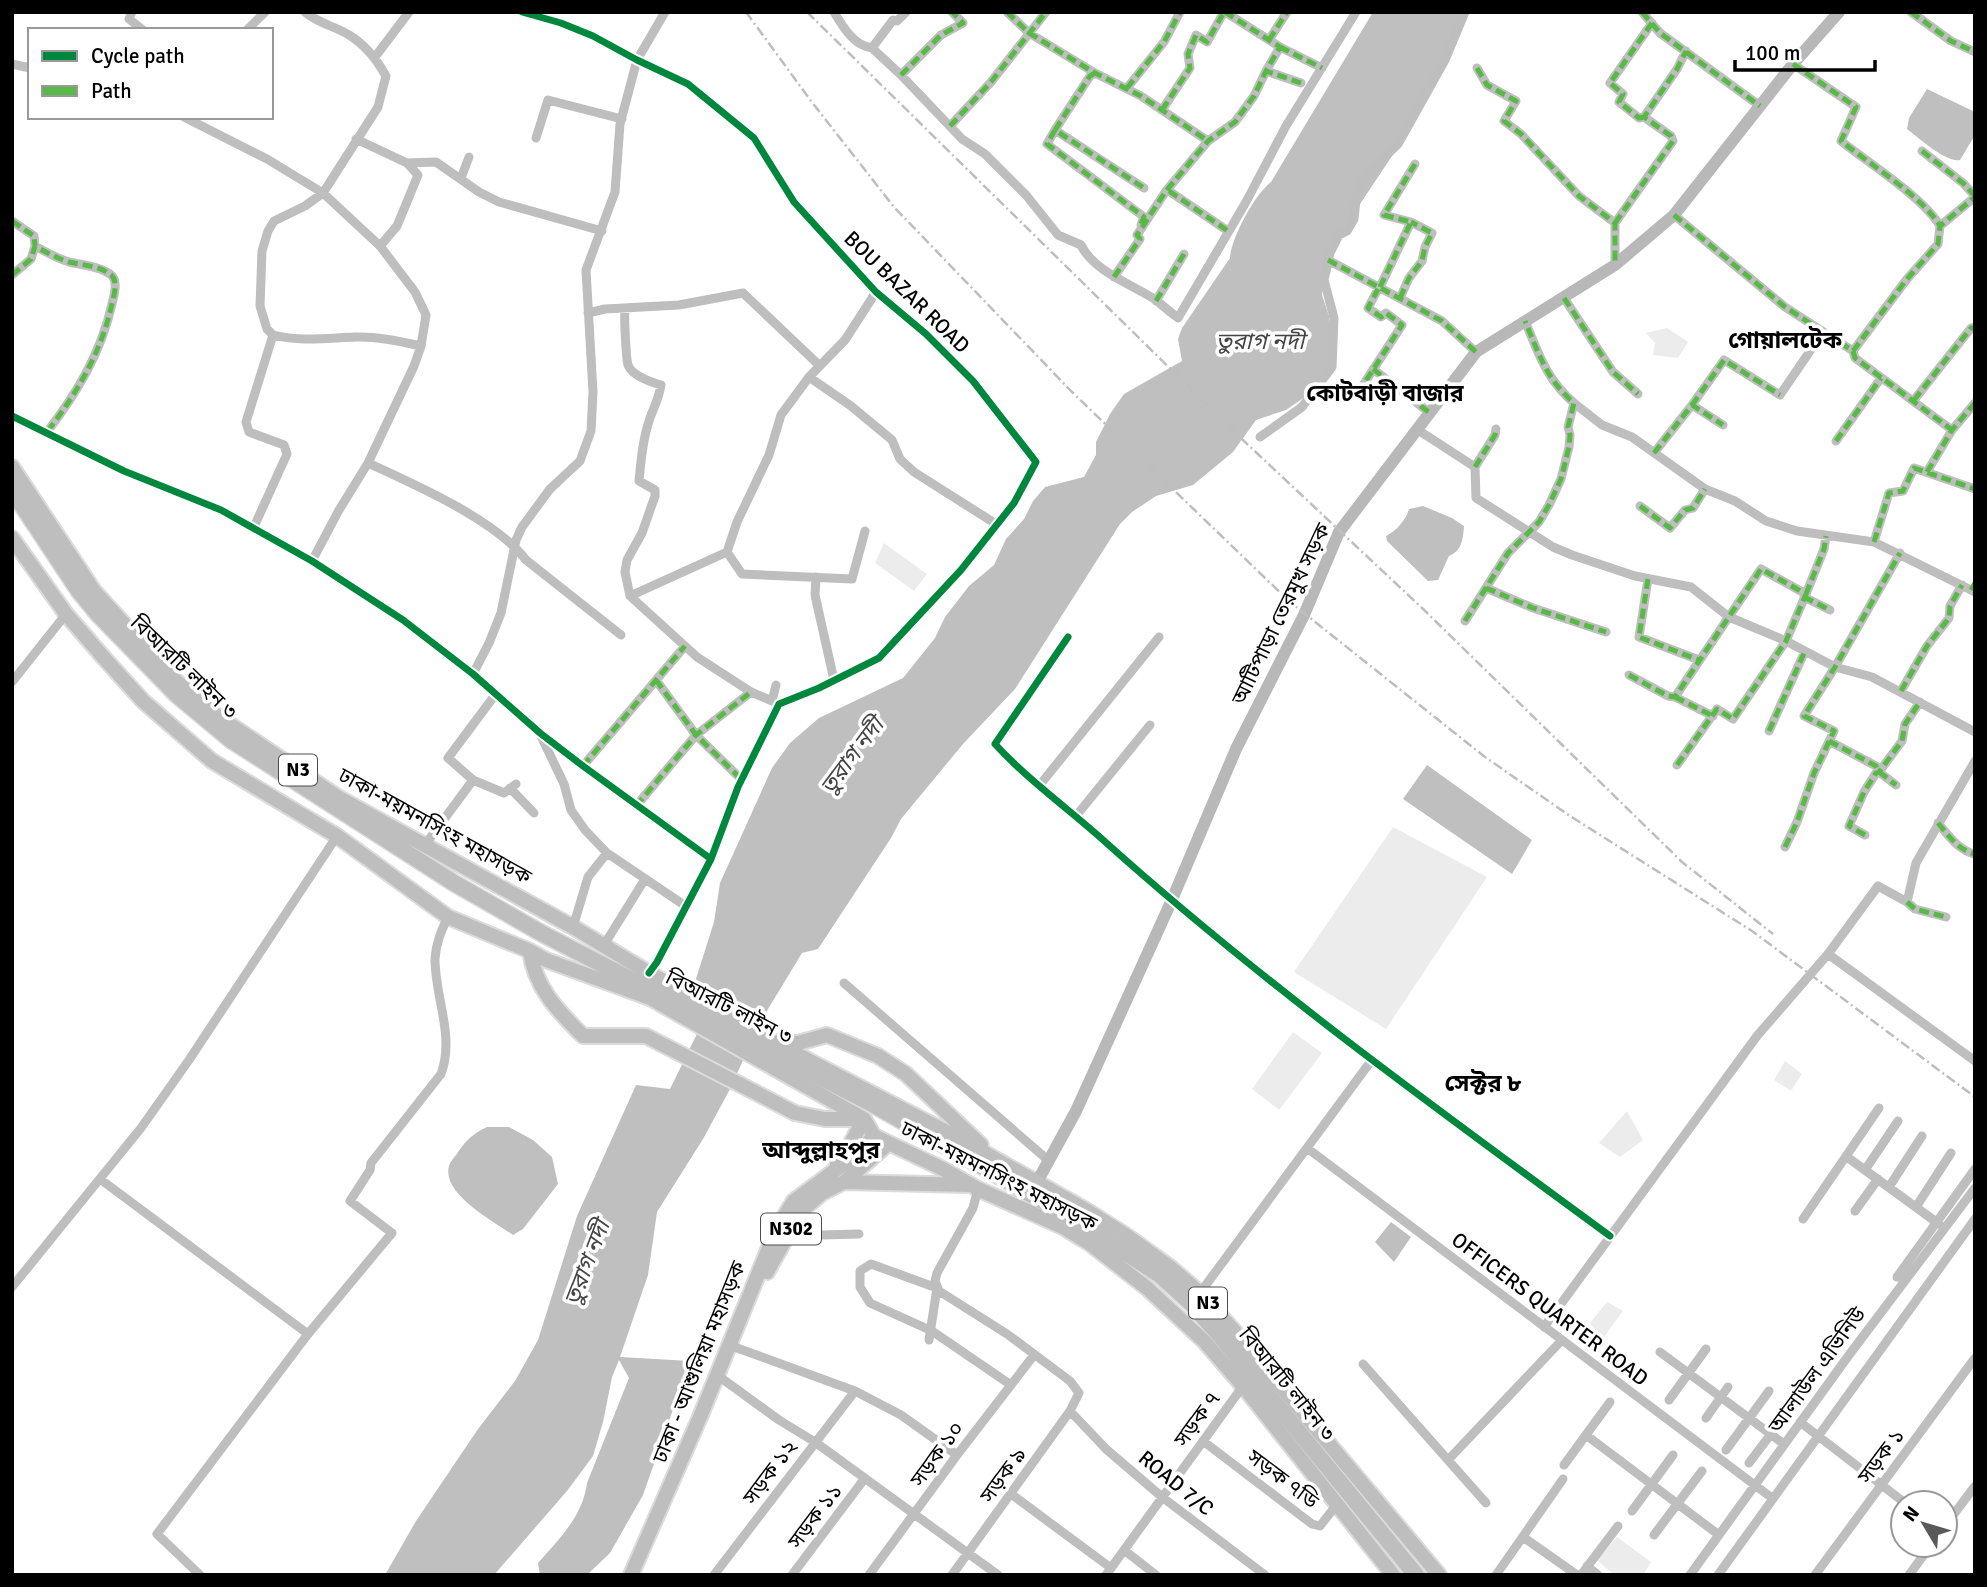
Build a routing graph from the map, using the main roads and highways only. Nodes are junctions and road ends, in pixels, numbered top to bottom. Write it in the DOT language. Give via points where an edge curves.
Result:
graph roads {
  1 [pos="1839,12"];
  2 [pos="12,467"];
  3 [pos="12,490"];
  4 [pos="12,538"];
  5 [pos="530,951"];
  6 [pos="765,1049"];
  7 [pos="864,1119"];
  8 [pos="874,1136"];
  9 [pos="888,1144"];
  10 [pos="1002,1163"];
  11 [pos="824,1178"];
  12 [pos="844,1182"];
  13 [pos="1037,1182"];
  14 [pos="974,1187"];
  15 [pos="729,1345"];
  16 [pos="631,1575"];
  17 [pos="1394,1575"];
  18 [pos="1416,1575"];
  19 [pos="1439,1575"];
  1 -- 13 [label="main road, আটিপাড়া তেরমুখ সড়ক" via="1674,215 1615,265 1476,352 1339,532 1304,615 1236,749 1076,1111"];
  2 -- 6 [label="highway, ঢাকা-ময়মনসিংহ মহাসড়ক / N3" via="94,591 175,680 223,720 339,798 604,945"];
  3 -- 6 [label="highway, বিআরটি লাইন ৩" via="91,606 177,695 231,740 454,883"];
  4 -- 5 [label="highway, N3" via="66,614 143,701 212,761 337,836 447,917"];
  5 -- 6 [label="highway, N3"];
  5 -- 7 [label="highway" via="532,971 553,1006 583,1036 646,1036 795,1113"];
  6 -- 7 [label="highway, ঢাকা-ময়মনসিংহ মহাসড়ক / N3"];
  6 -- 10 [label="highway, ঢাকা-ময়মনসিংহ মহাসড়ক / N3"];
  6 -- 10 [label="highway" via="828,1035 878,1056 906,1074"];
  6 -- 18 [label="highway, বিআরটি লাইন ৩" via="992,1170 1160,1275 1207,1321"];
  7 -- 8 [label="highway, ঢাকা-ময়মনসিংহ মহাসড়ক / N3"];
  7 -- 11 [label="highway, ঢাকা - আশুলিয়া মহাসড়ক / N302" via="844,1156"];
  8 -- 9 [label="highway, ঢাকা-ময়মনসিংহ মহাসড়ক / N3"];
  8 -- 11 [label="highway, ঢাকা - আশুলিয়া মহাসড়ক / N302"];
  9 -- 12 [label="highway, N302"];
  9 -- 14 [label="highway, ঢাকা-ময়মনসিংহ মহাসড়ক / N3"];
  10 -- 13 [label="highway, ঢাকা-ময়মনসিংহ মহাসড়ক / N3"];
  11 -- 15 [label="highway, ঢাকা - আশুলিয়া মহাসড়ক / N302" via="794,1201 777,1228"];
  12 -- 14 [label="highway"];
  12 -- 15 [label="highway, N302" via="822,1193 796,1220"];
  13 -- 19 [label="highway, ঢাকা-ময়মনসিংহ মহাসড়ক / N3" via="1127,1236 1200,1293"];
  14 -- 17 [label="highway, ঢাকা-ময়মনসিংহ মহাসড়ক / N3" via="1063,1227 1115,1262 1205,1342"];
  15 -- 16 [label="highway, ঢাকা - আশুলিয়া মহাসড়ক / N302"];
}
